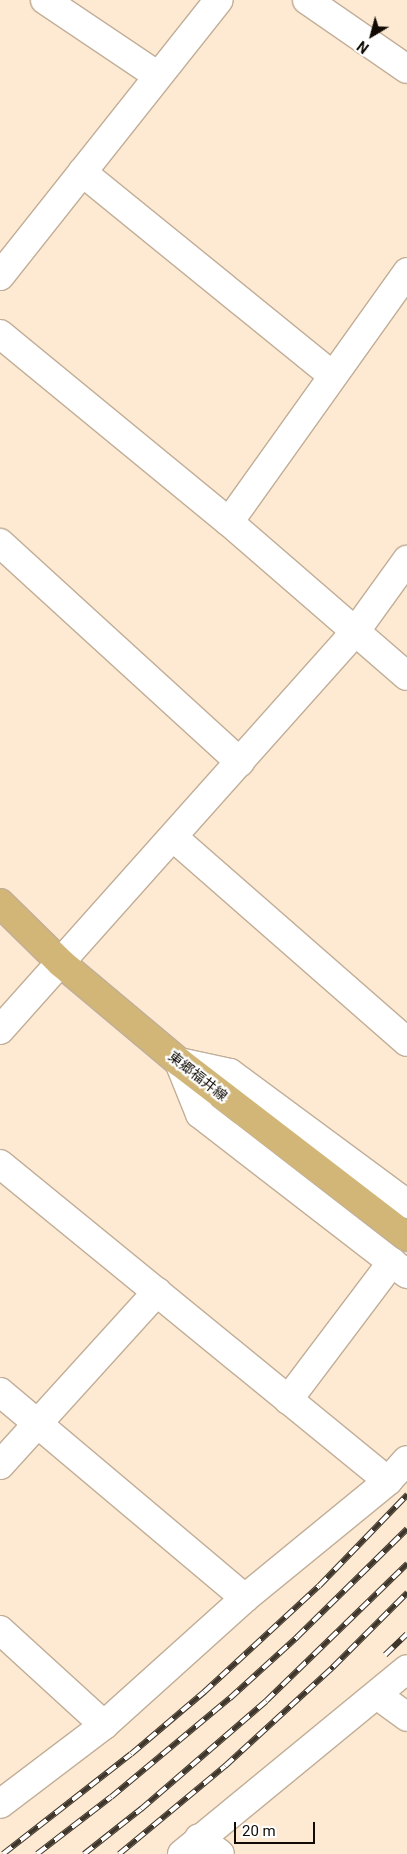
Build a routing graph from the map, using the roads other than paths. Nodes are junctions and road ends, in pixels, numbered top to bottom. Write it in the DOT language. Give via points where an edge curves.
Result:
graph roads {
  1 [pos="46,0"];
  2 [pos="218,0"];
  3 [pos="307,0"];
  4 [pos="407,69"];
  5 [pos="158,76"];
  6 [pos="82,172"];
  7 [pos="407,272"];
  8 [pos="0,276"];
  9 [pos="0,334"];
  10 [pos="333,376"];
  11 [pos="228,522"];
  12 [pos="0,543"];
  13 [pos="407,560"];
  14 [pos="355,632"];
  15 [pos="407,676"];
  16 [pos="240,762"];
  17 [pos="173,837"];
  18 [pos="0,903"];
  19 [pos="61,963"];
  20 [pos="0,1030"];
  21 [pos="407,1042"];
  22 [pos="179,1062"];
  23 [pos="0,1164"];
  24 [pos="407,1204"];
  25 [pos="407,1237"];
  26 [pos="399,1268"];
  27 [pos="157,1292"];
  28 [pos="0,1392"];
  29 [pos="288,1400"];
  30 [pos="37,1424"];
  31 [pos="407,1460"];
  32 [pos="0,1466"];
  33 [pos="388,1481"];
  34 [pos="245,1598"];
  35 [pos="0,1630"];
  36 [pos="407,1669"];
  37 [pos="377,1695"];
  38 [pos="407,1717"];
  39 [pos="104,1725"];
  40 [pos="0,1804"];
  41 [pos="200,1849"];
  1 -- 5 [label="street"];
  2 -- 5 [label="street"];
  3 -- 4 [label="street"];
  5 -- 6 [label="street"];
  6 -- 8 [label="street"];
  6 -- 10 [label="street"];
  7 -- 10 [label="street"];
  9 -- 11 [label="street"];
  10 -- 11 [label="street"];
  11 -- 14 [label="street"];
  12 -- 16 [label="street"];
  13 -- 14 [label="street"];
  14 -- 15 [label="street"];
  14 -- 16 [label="street"];
  16 -- 17 [label="street"];
  17 -- 19 [label="street"];
  17 -- 21 [label="street"];
  18 -- 19 [label="main road, 東郷福井線"];
  19 -- 20 [label="street"];
  19 -- 22 [label="main road, 東郷福井線"];
  22 -- 24 [label="street" via="230,1073"];
  22 -- 25 [label="main road, 東郷福井線"];
  22 -- 26 [label="street" via="200,1114"];
  23 -- 27 [label="street"];
  26 -- 29 [label="street"];
  27 -- 29 [label="street"];
  27 -- 30 [label="street"];
  28 -- 30 [label="street"];
  29 -- 33 [label="street"];
  30 -- 32 [label="street"];
  30 -- 34 [label="street"];
  31 -- 33 [label="street"];
  33 -- 34 [label="street"];
  34 -- 39 [label="street"];
  35 -- 39 [label="street"];
  36 -- 37 [label="street"];
  37 -- 38 [label="street"];
  37 -- 41 [label="street"];
  39 -- 40 [label="street"];
}
